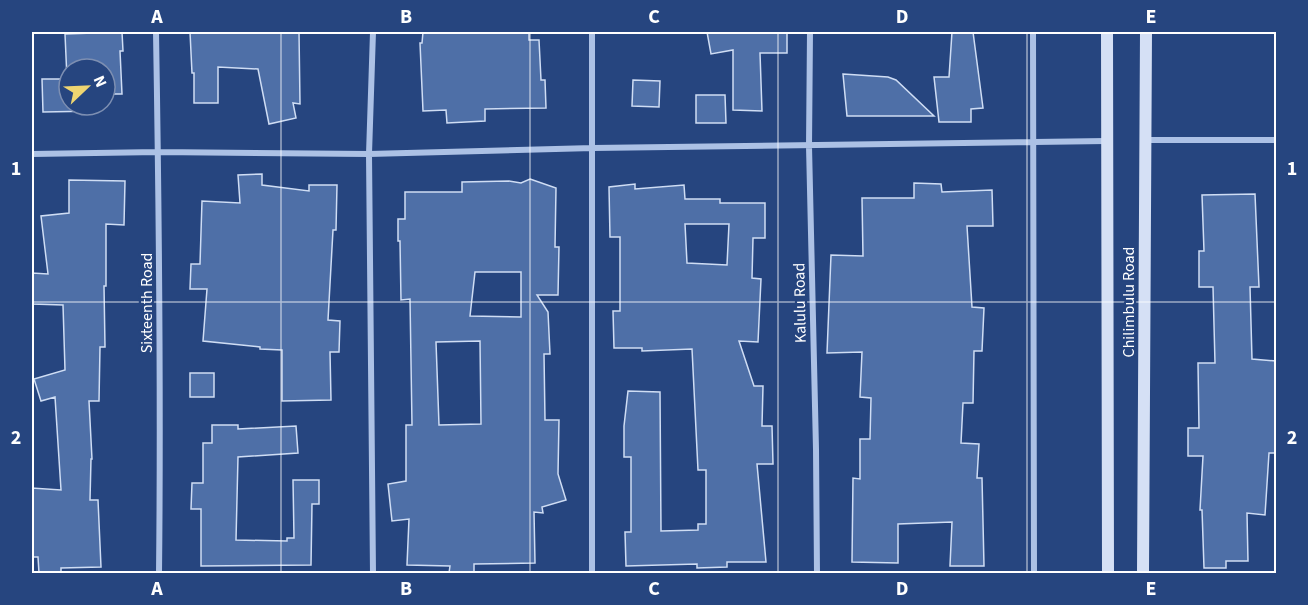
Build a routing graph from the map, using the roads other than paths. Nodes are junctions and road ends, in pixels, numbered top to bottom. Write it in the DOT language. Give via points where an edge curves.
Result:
graph roads {
  1 [pos="156,32"];
  2 [pos="372,32"];
  3 [pos="592,32"];
  4 [pos="810,32"];
  5 [pos="1033,32"];
  6 [pos="1107,32"];
  7 [pos="1146,32"];
  8 [pos="1276,140"];
  9 [pos="1106,141"];
  10 [pos="1146,141"];
  11 [pos="1033,142"];
  12 [pos="809,146"];
  13 [pos="593,148"];
  14 [pos="158,152"];
  15 [pos="32,154"];
  16 [pos="369,154"];
  17 [pos="159,573"];
  18 [pos="373,573"];
  19 [pos="592,573"];
  20 [pos="817,573"];
  21 [pos="1034,573"];
  22 [pos="1108,573"];
  23 [pos="1143,573"];
  1 -- 14 [label="street, Sixteenth Road"];
  2 -- 16 [label="street"];
  3 -- 13 [label="street"];
  4 -- 12 [label="street, Kalulu Road"];
  5 -- 11 [label="street"];
  6 -- 9 [label="main road, Chilimbulu Road"];
  7 -- 10 [label="main road, Chilimbulu Road"];
  8 -- 10 [label="street"];
  9 -- 11 [label="street"];
  9 -- 22 [label="main road, Chilimbulu Road"];
  10 -- 23 [label="main road, Chilimbulu Road"];
  11 -- 12 [label="street"];
  11 -- 21 [label="street"];
  12 -- 13 [label="street"];
  12 -- 20 [label="street, Kalulu Road"];
  13 -- 16 [label="street"];
  13 -- 19 [label="street"];
  14 -- 15 [label="street"];
  14 -- 16 [label="street"];
  14 -- 17 [label="street, Sixteenth Road"];
  16 -- 18 [label="street"];
}
